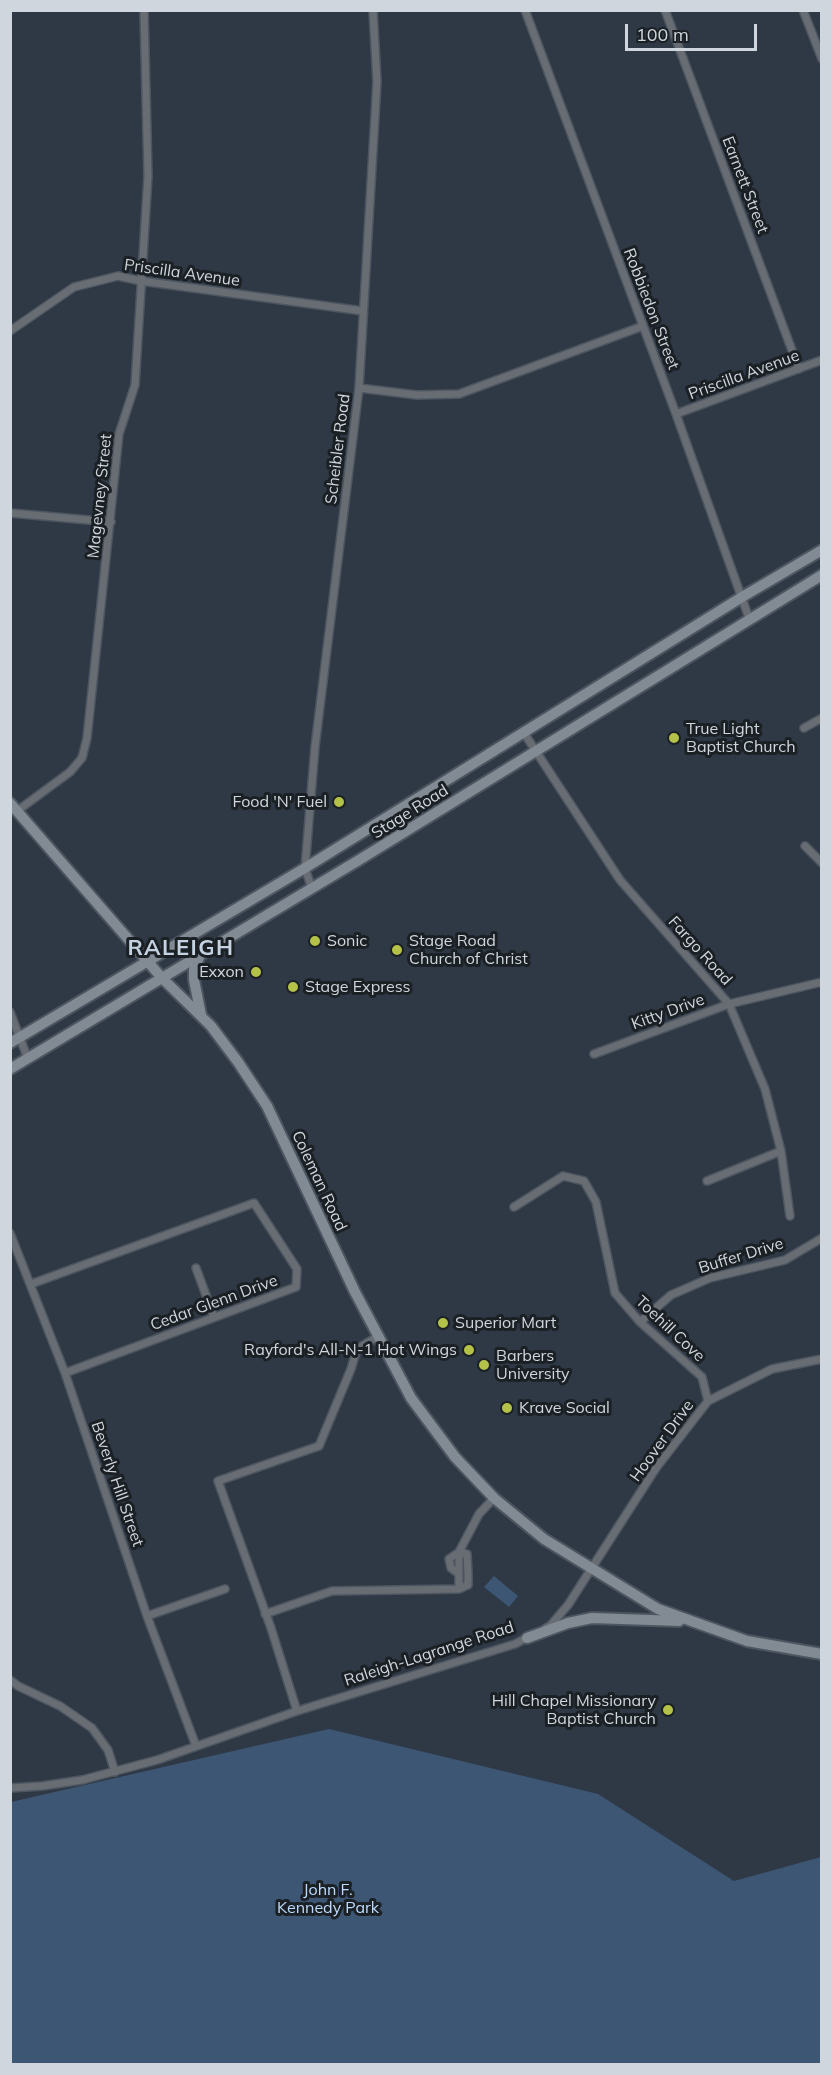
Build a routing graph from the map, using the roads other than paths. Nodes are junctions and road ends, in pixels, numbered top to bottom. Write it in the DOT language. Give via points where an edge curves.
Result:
graph roads {
  1 [pos="144,10"];
  2 [pos="373,10"];
  3 [pos="525,10"];
  4 [pos="665,10"];
  5 [pos="803,10"];
  6 [pos="822,59"];
  7 [pos="141,281"];
  8 [pos="363,311"];
  9 [pos="644,326"];
  10 [pos="10,330"];
  11 [pos="822,360"];
  12 [pos="799,369"];
  13 [pos="359,388"];
  14 [pos="676,414"];
  15 [pos="10,513"];
  16 [pos="111,522"];
  17 [pos="822,550"];
  18 [pos="822,575"];
  19 [pos="742,597"];
  20 [pos="749,618"];
  21 [pos="822,718"];
  22 [pos="804,728"];
  23 [pos="524,733"];
  24 [pos="536,752"];
  25 [pos="14,807"];
  26 [pos="805,846"];
  27 [pos="822,863"];
  28 [pos="305,867"];
  29 [pos="312,889"];
  30 [pos="200,955"];
  31 [pos="147,961"];
  32 [pos="162,978"];
  33 [pos="822,982"];
  34 [pos="729,1004"];
  35 [pos="10,1012"];
  36 [pos="201,1015"];
  37 [pos="15,1040"];
  38 [pos="594,1054"];
  39 [pos="28,1059"];
  40 [pos="10,1069"];
  41 [pos="781,1151"];
  42 [pos="707,1180"];
  43 [pos="514,1207"];
  44 [pos="790,1216"];
  45 [pos="10,1233"];
  46 [pos="822,1238"];
  47 [pos="196,1268"];
  48 [pos="31,1284"];
  49 [pos="214,1317"];
  50 [pos="640,1322"];
  51 [pos="377,1337"];
  52 [pos="822,1359"];
  53 [pos="65,1372"];
  54 [pos="708,1401"];
  55 [pos="494,1498"];
  56 [pos="459,1552"];
  57 [pos="592,1570"];
  58 [pos="225,1589"];
  59 [pos="459,1589"];
  60 [pos="265,1614"];
  61 [pos="147,1616"];
  62 [pos="692,1621"];
  63 [pos="527,1638"];
  64 [pos="822,1654"];
  65 [pos="10,1680"];
  66 [pos="297,1710"];
  67 [pos="196,1746"];
  68 [pos="115,1772"];
  69 [pos="10,1788"];
  1 -- 7 [label="street, Magevney Street" via="148,176"];
  2 -- 8 [label="street, Scheibler Road" via="377,82"];
  3 -- 9 [label="street, Robbiedon Street"];
  4 -- 12 [label="street, Earnett Street"];
  5 -- 6 [label="street"];
  7 -- 8 [label="street, Priscilla Avenue"];
  7 -- 10 [label="street, Priscilla Avenue" via="118,276 74,287"];
  7 -- 16 [label="street, Magevney Street" via="135,385 119,434"];
  8 -- 13 [label="street, Scheibler Road"];
  9 -- 13 [label="street" via="459,394 417,395"];
  9 -- 14 [label="street, Robbiedon Street"];
  11 -- 12 [label="street, Priscilla Avenue"];
  12 -- 14 [label="street, Priscilla Avenue"];
  13 -- 28 [label="street, Scheibler Road" via="317,731"];
  14 -- 19 [label="street, Robbiedon Street"];
  15 -- 16 [label="street"];
  16 -- 25 [label="street, Magevney Street" via="82,758 70,772"];
  17 -- 19 [label="main road, Stage Road"];
  18 -- 20 [label="main road, Stage Road"];
  19 -- 20 [label="street, Robbiedon Street"];
  19 -- 23 [label="main road, Stage Road"];
  20 -- 24 [label="main road, Stage Road"];
  21 -- 22 [label="street"];
  23 -- 24 [label="street, Fargo Road"];
  23 -- 28 [label="main road, Stage Road"];
  24 -- 29 [label="main road, Stage Road"];
  24 -- 34 [label="street, Fargo Road" via="620,880"];
  25 -- 31 [label="main road, Coleman Road"];
  26 -- 27 [label="street"];
  28 -- 29 [label="street, Scheibler Road"];
  28 -- 31 [label="main road, Stage Road"];
  29 -- 30 [label="main road, Stage Road"];
  30 -- 32 [label="main road, Stage Road"];
  30 -- 36 [label="main road" via="194,980"];
  31 -- 32 [label="main road, Coleman Road"];
  31 -- 37 [label="main road, Stage Road"];
  32 -- 36 [label="main road, Coleman Road"];
  32 -- 39 [label="main road, Stage Road"];
  33 -- 34 [label="street, Kitty Drive"];
  34 -- 38 [label="street, Kitty Drive"];
  34 -- 41 [label="street, Fargo Road" via="765,1089"];
  35 -- 37 [label="street"];
  36 -- 51 [label="main road, Coleman Road" via="267,1106"];
  37 -- 39 [label="street"];
  39 -- 40 [label="main road, Stage Road"];
  41 -- 42 [label="street"];
  41 -- 44 [label="street, Fargo Road"];
  43 -- 50 [label="street, Toehill Cove" via="562,1176 584,1181 596,1202 615,1293"];
  45 -- 48 [label="street, Beverly Hill Street"];
  46 -- 50 [label="street, Buffer Drive" via="785,1260 710,1278 671,1295"];
  47 -- 49 [label="street"];
  48 -- 49 [label="street, Cedar Glenn Drive" via="254,1203 297,1269 296,1287"];
  48 -- 53 [label="street, Beverly Hill Street"];
  49 -- 53 [label="street, Cedar Glenn Drive"];
  50 -- 54 [label="street, Toehill Cove" via="702,1377"];
  51 -- 55 [label="main road, Coleman Road" via="411,1398 455,1457"];
  51 -- 60 [label="street" via="357,1349 319,1446 218,1481"];
  52 -- 54 [label="street, Hoover Drive" via="772,1369"];
  53 -- 61 [label="street, Beverly Hill Street"];
  54 -- 57 [label="street, Hoover Drive" via="656,1468"];
  55 -- 56 [label="street" via="479,1514"];
  55 -- 57 [label="main road, Coleman Road" via="544,1539"];
  56 -- 59 [label="street" via="450,1559 451,1568 459,1574"];
  56 -- 59 [label="street" via="466,1554 468,1585"];
  57 -- 62 [label="main road" via="658,1609"];
  57 -- 63 [label="street, Raleigh-Lagrange Road" via="550,1626"];
  58 -- 61 [label="street"];
  59 -- 60 [label="street" via="332,1591"];
  60 -- 66 [label="street"];
  61 -- 67 [label="street, Beverly Hill Street"];
  62 -- 63 [label="main road" via="592,1618"];
  62 -- 64 [label="main road" via="747,1641"];
  63 -- 66 [label="street, Raleigh-Lagrange Road"];
  65 -- 68 [label="street" via="92,1728 108,1750"];
  66 -- 67 [label="street, Raleigh-Lagrange Road"];
  67 -- 68 [label="street, Raleigh-Lagrange Road"];
  68 -- 69 [label="street, Raleigh-Lagrange Road"];
}
